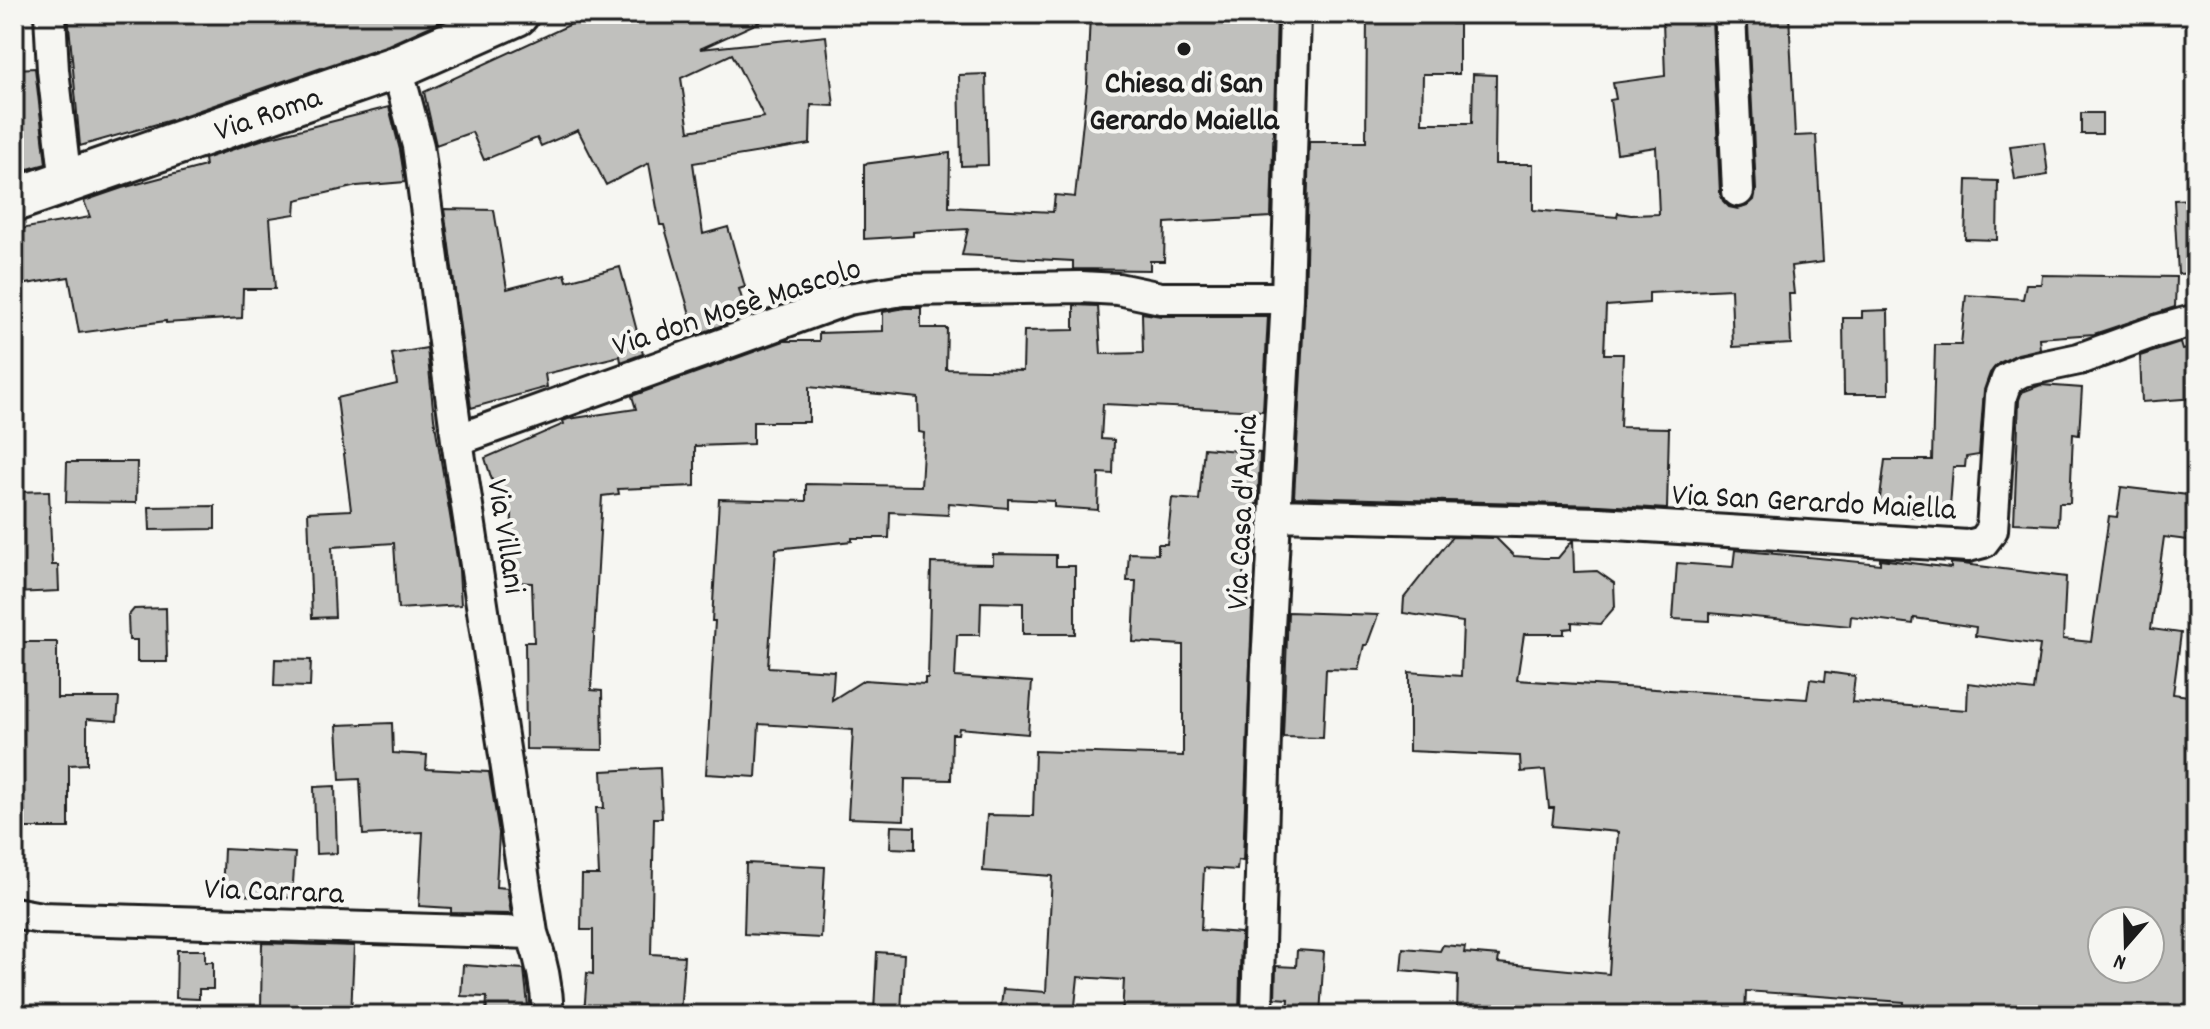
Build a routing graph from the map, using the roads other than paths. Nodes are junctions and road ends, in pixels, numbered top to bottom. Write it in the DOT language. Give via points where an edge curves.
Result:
graph roads {
  1 [pos="50,14"];
  2 [pos="517,14"];
  3 [pos="1295,14"];
  4 [pos="1730,14"];
  5 [pos="397,67"];
  6 [pos="66,183"];
  7 [pos="1738,191"];
  8 [pos="14,200"];
  9 [pos="1287,298"];
  10 [pos="2196,320"];
  11 [pos="457,440"];
  12 [pos="1275,515"];
  13 [pos="14,913"];
  14 [pos="532,933"];
  15 [pos="548,1015"];
  16 [pos="1257,1015"];
  1 -- 6 [label="street"];
  2 -- 5 [label="main road, Via Roma"];
  3 -- 9 [label="street, Via Casa d'Auria"];
  4 -- 7 [label="street"];
  5 -- 6 [label="main road, Via Roma"];
  5 -- 11 [label="street, Via Villani" via="418,146"];
  6 -- 8 [label="main road, Via Roma"];
  9 -- 11 [label="street, Via don Mosè Mascolo" via="1161,298 1081,287 903,290 848,299"];
  9 -- 12 [label="street, Via Casa d'Auria"];
  10 -- 12 [label="street, Via San Gerardo Maiella" via="2007,379 2001,396 1992,530 1983,542 1968,546 1599,523"];
  11 -- 14 [label="street, Via Villani"];
  12 -- 16 [label="street, Via Casa d'Auria"];
  13 -- 14 [label="street, Via Carrara"];
  14 -- 15 [label="street, Via Villani" via="542,960"];
}
